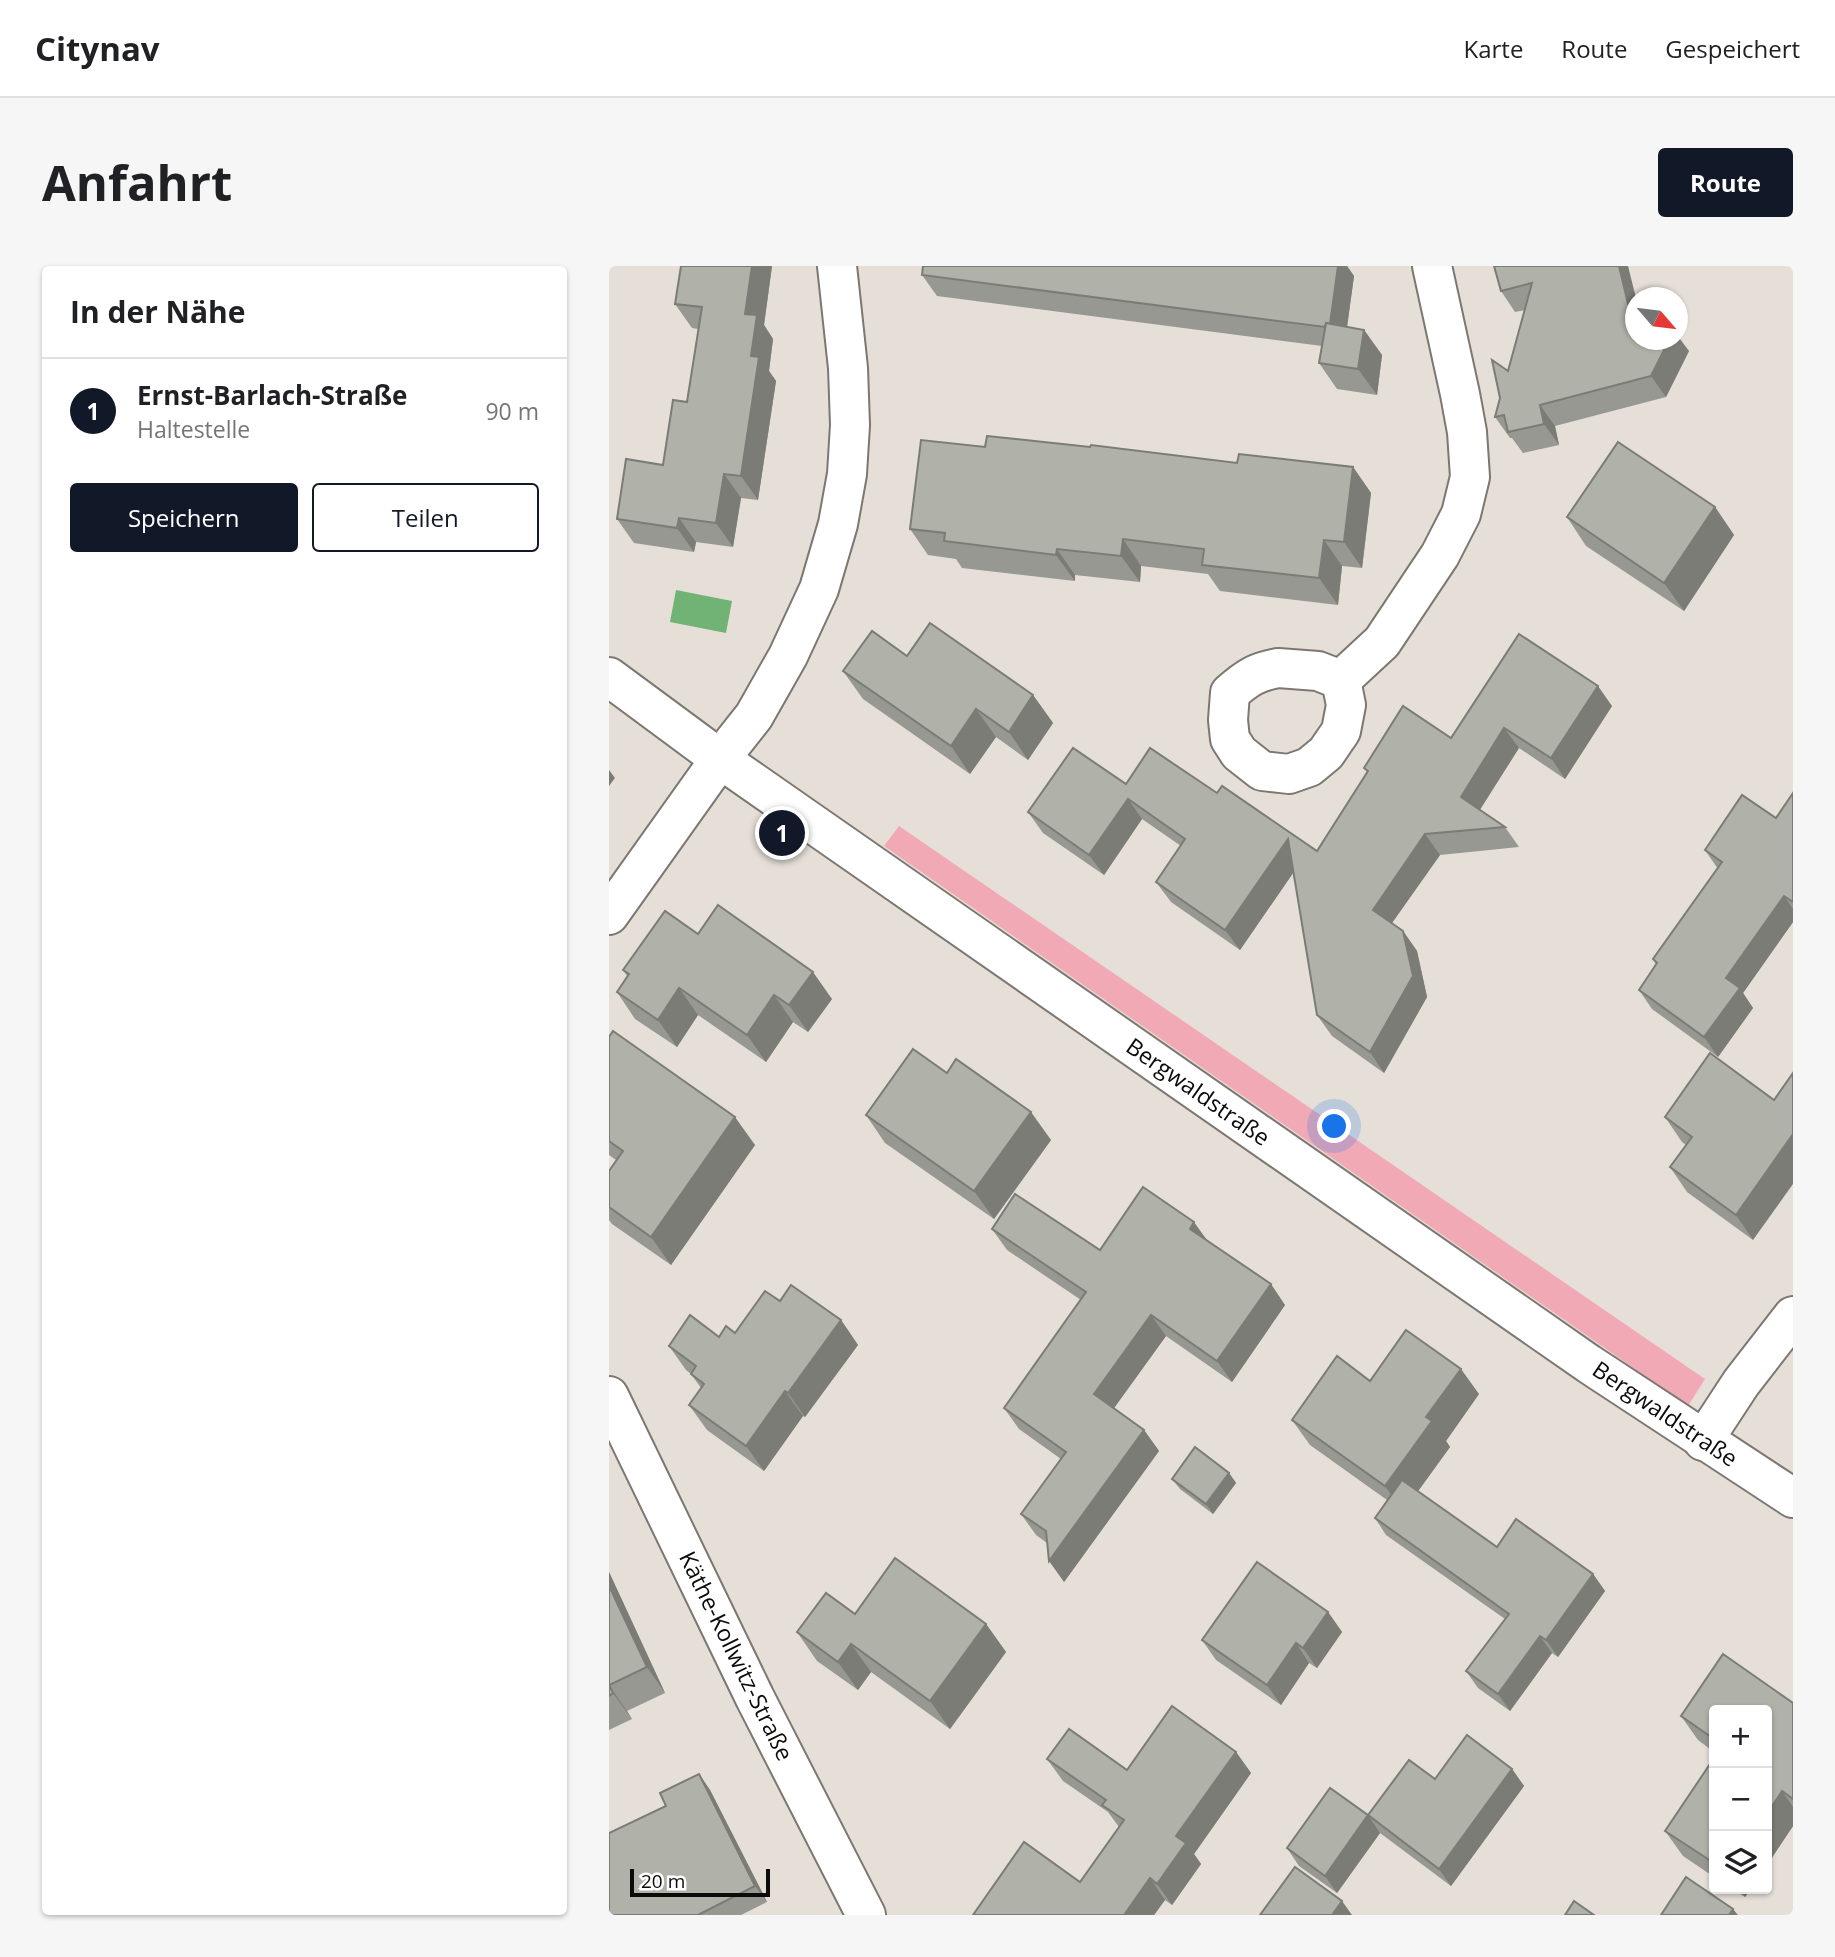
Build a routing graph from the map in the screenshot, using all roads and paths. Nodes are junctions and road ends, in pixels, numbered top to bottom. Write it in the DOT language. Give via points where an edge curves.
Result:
graph roads {
  1 [pos="837,266"];
  2 [pos="1432,266"];
  3 [pos="609,677"];
  4 [pos="1341,680"];
  5 [pos="720,759"];
  6 [pos="609,915"];
  7 [pos="1793,1316"];
  8 [pos="609,1396"];
  9 [pos="1703,1441"];
  10 [pos="1793,1498"];
  11 [pos="866,1915"];
  1 -- 5 [label="street" via="850,425 838,524 818,589 788,656 754,716"];
  2 -- 4 [label="street" via="1467,432 1470,477 1461,514 1440,555 1382,642"];
  3 -- 5 [label="street, Bergwaldstraße"];
  5 -- 6 [label="street"];
  5 -- 9 [label="street, Bergwaldstraße"];
  7 -- 9 [label="street"];
  8 -- 11 [label="street, Käthe-Kollwitz-Straße"];
  9 -- 10 [label="street, Bergwaldstraße"];
}
